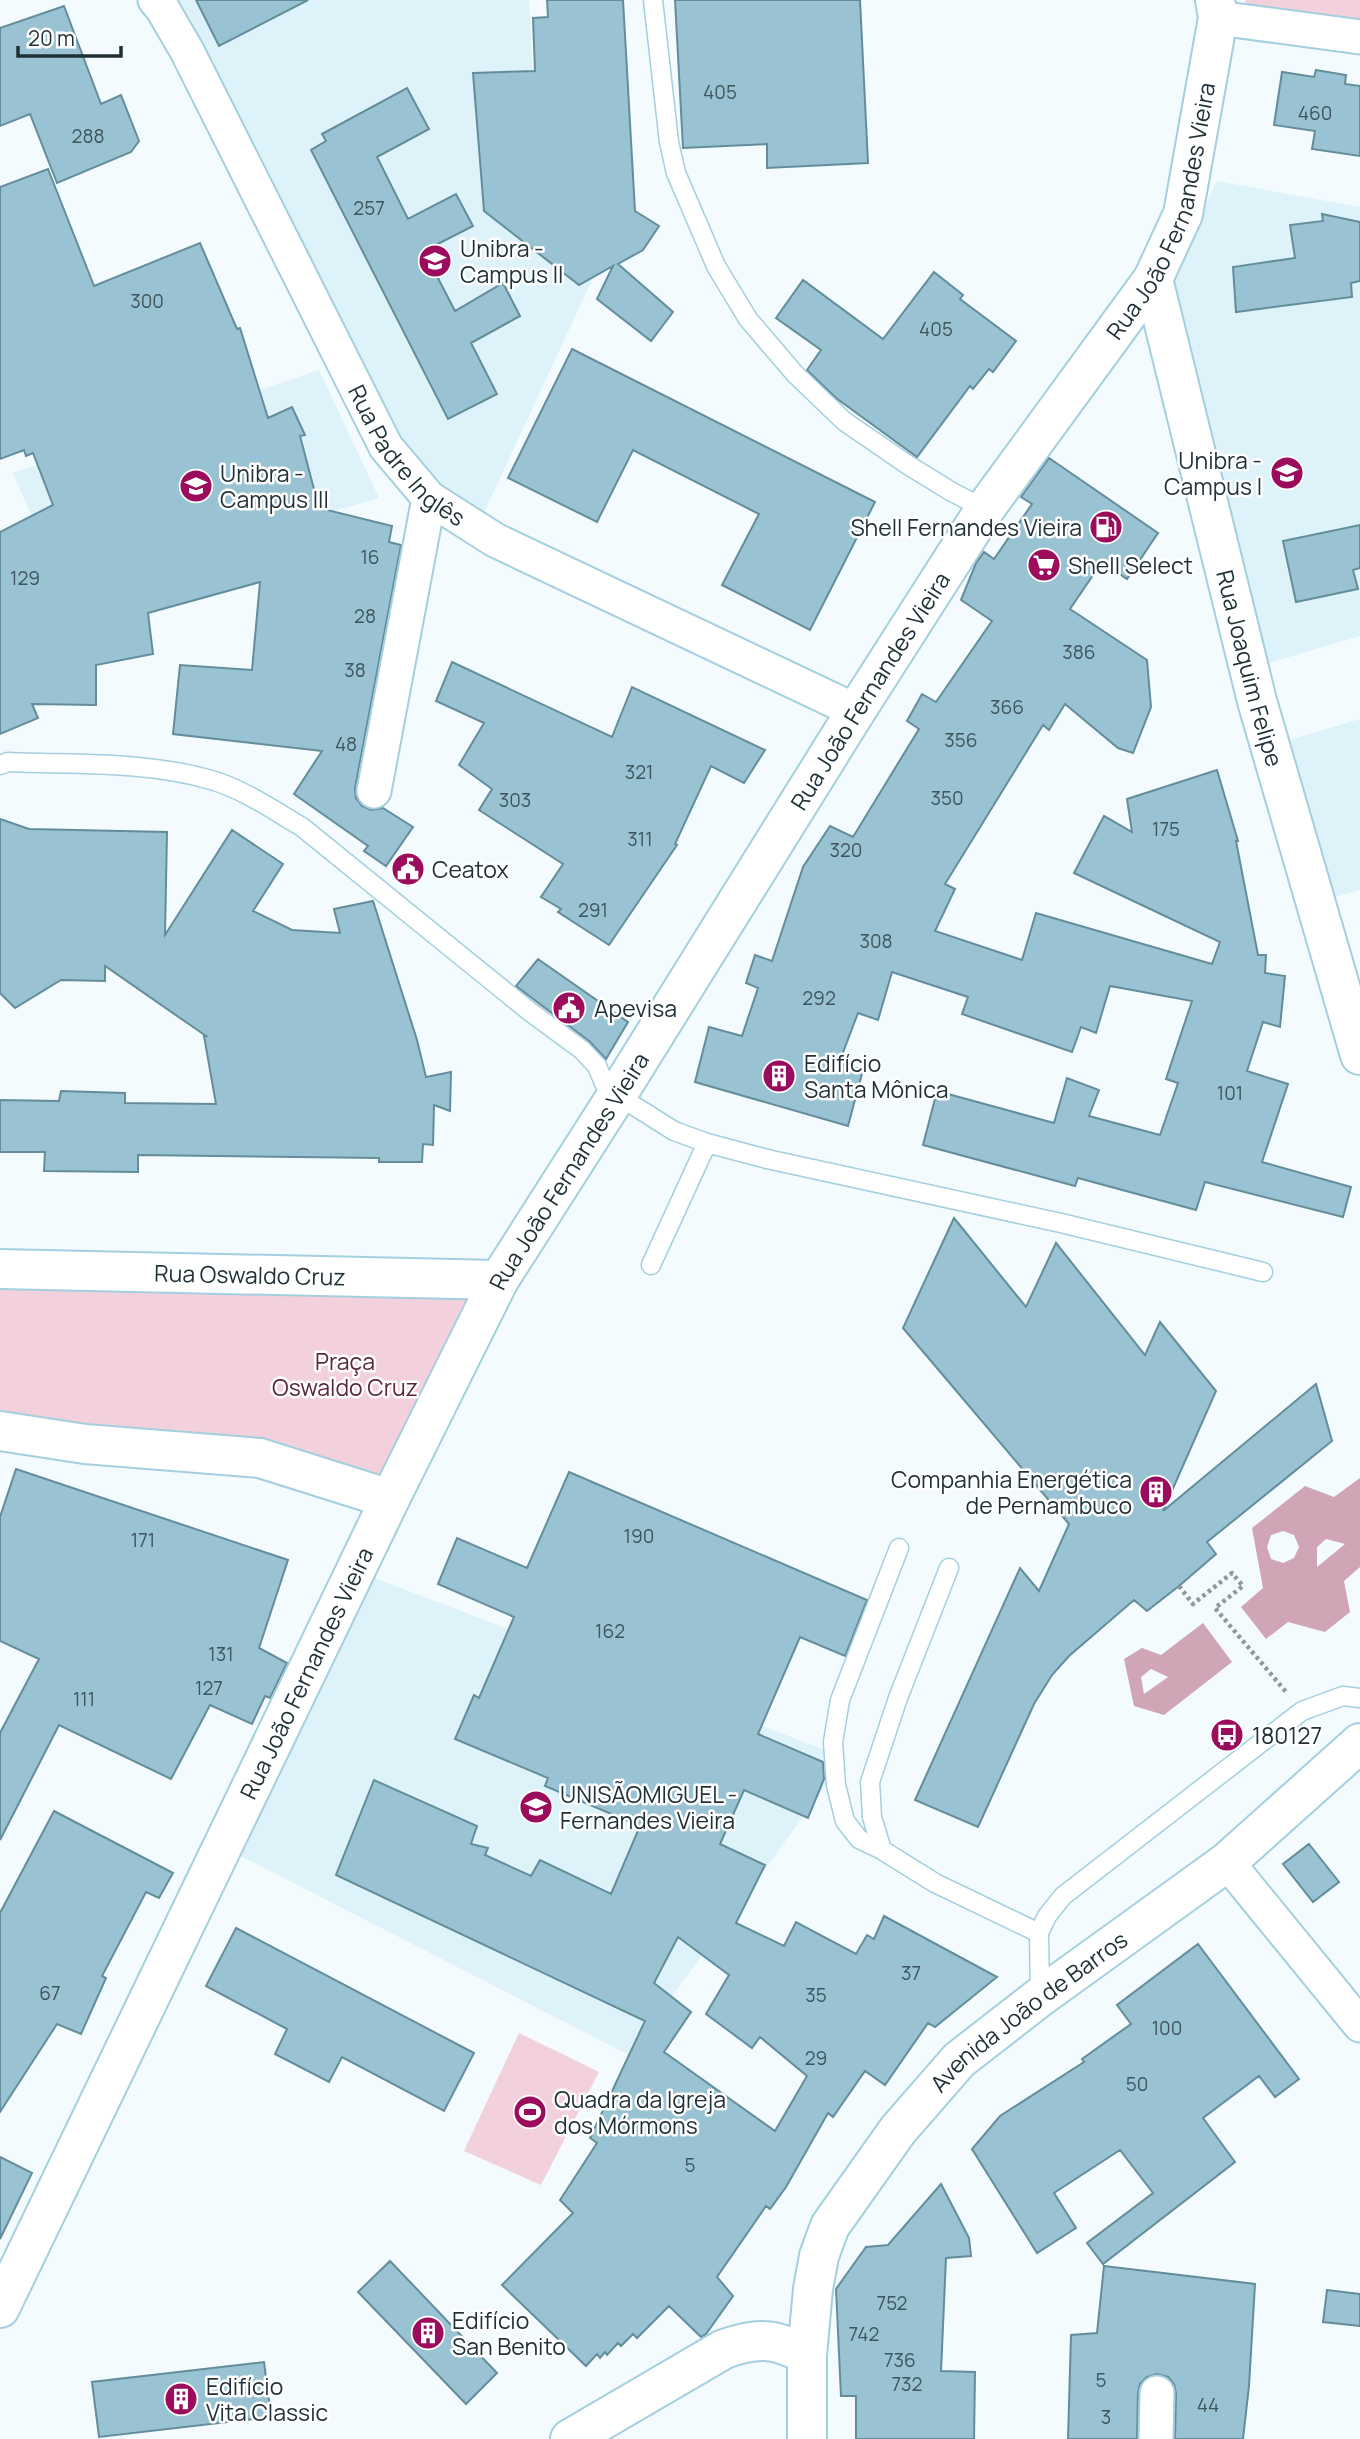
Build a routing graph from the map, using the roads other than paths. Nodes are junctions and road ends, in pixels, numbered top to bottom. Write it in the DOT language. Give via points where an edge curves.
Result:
graph roads {
  1 [pos="155,0"];
  2 [pos="653,0"];
  3 [pos="1217,9"];
  4 [pos="1360,37"];
  5 [pos="1153,279"];
  6 [pos="429,498"];
  7 [pos="985,509"];
  8 [pos="856,711"];
  9 [pos="0,765"];
  10 [pos="374,791"];
  11 [pos="1360,1055"];
  12 [pos="617,1095"];
  13 [pos="707,1143"];
  14 [pos="651,1265"];
  15 [pos="0,1269"];
  16 [pos="1263,1272"];
  17 [pos="499,1280"];
  18 [pos="0,1431"];
  19 [pos="390,1499"];
  20 [pos="899,1548"];
  21 [pos="949,1568"];
  22 [pos="1360,1698"];
  23 [pos="1360,1743"];
  24 [pos="882,1850"];
  25 [pos="1227,1862"];
  26 [pos="1039,1933"];
  27 [pos="1040,1997"];
  28 [pos="1360,2025"];
  29 [pos="0,2308"];
  30 [pos="807,2355"];
  31 [pos="1157,2393"];
  32 [pos="570,2439"];
  33 [pos="807,2439"];
  34 [pos="1156,2439"];
  1 -- 6 [label="street, Rua Padre Inglês" via="187,51 386,447"];
  2 -- 7 [label="lane" via="676,173 716,266 748,319 844,421"];
  3 -- 4 [label="street"];
  3 -- 5 [label="street, Rua João Fernandes Vieira" via="1183,214"];
  5 -- 7 [label="street, Rua João Fernandes Vieira"];
  5 -- 11 [label="street, Rua Joaquim Felipe" via="1257,701"];
  6 -- 8 [label="street, Rua Padre Inglês" via="495,540"];
  6 -- 10 [label="street"];
  7 -- 8 [label="street, Rua João Fernandes Vieira"];
  8 -- 12 [label="street, Rua João Fernandes Vieira"];
  9 -- 12 [label="lane" via="161,769 214,780 262,803 302,827 582,1050"];
  12 -- 13 [label="lane" via="674,1131"];
  12 -- 17 [label="street, Rua João Fernandes Vieira"];
  13 -- 14 [label="lane"];
  13 -- 16 [label="lane"];
  15 -- 17 [label="street, Rua Oswaldo Cruz"];
  17 -- 19 [label="street, Rua João Fernandes Vieira"];
  18 -- 19 [label="street" via="85,1444 260,1458"];
  19 -- 29 [label="street, Rua João Fernandes Vieira"];
  20 -- 24 [label="lane" via="840,1700 833,1742 845,1821 859,1839"];
  21 -- 24 [label="lane" via="870,1782 872,1817"];
  22 -- 26 [label="lane" via="1343,1696 1302,1710 1063,1896"];
  23 -- 25 [label="street, Avenida João de Barros"];
  24 -- 26 [label="lane" via="935,1883"];
  25 -- 27 [label="street, Avenida João de Barros"];
  25 -- 28 [label="street"];
  26 -- 27 [label="lane"];
  27 -- 30 [label="street, Avenida João de Barros" via="959,2060 898,2130 830,2227 814,2278"];
  30 -- 32 [label="street" via="772,2341 749,2340 724,2349"];
  30 -- 33 [label="street, Avenida João de Barros"];
  31 -- 34 [label="street"];
}
